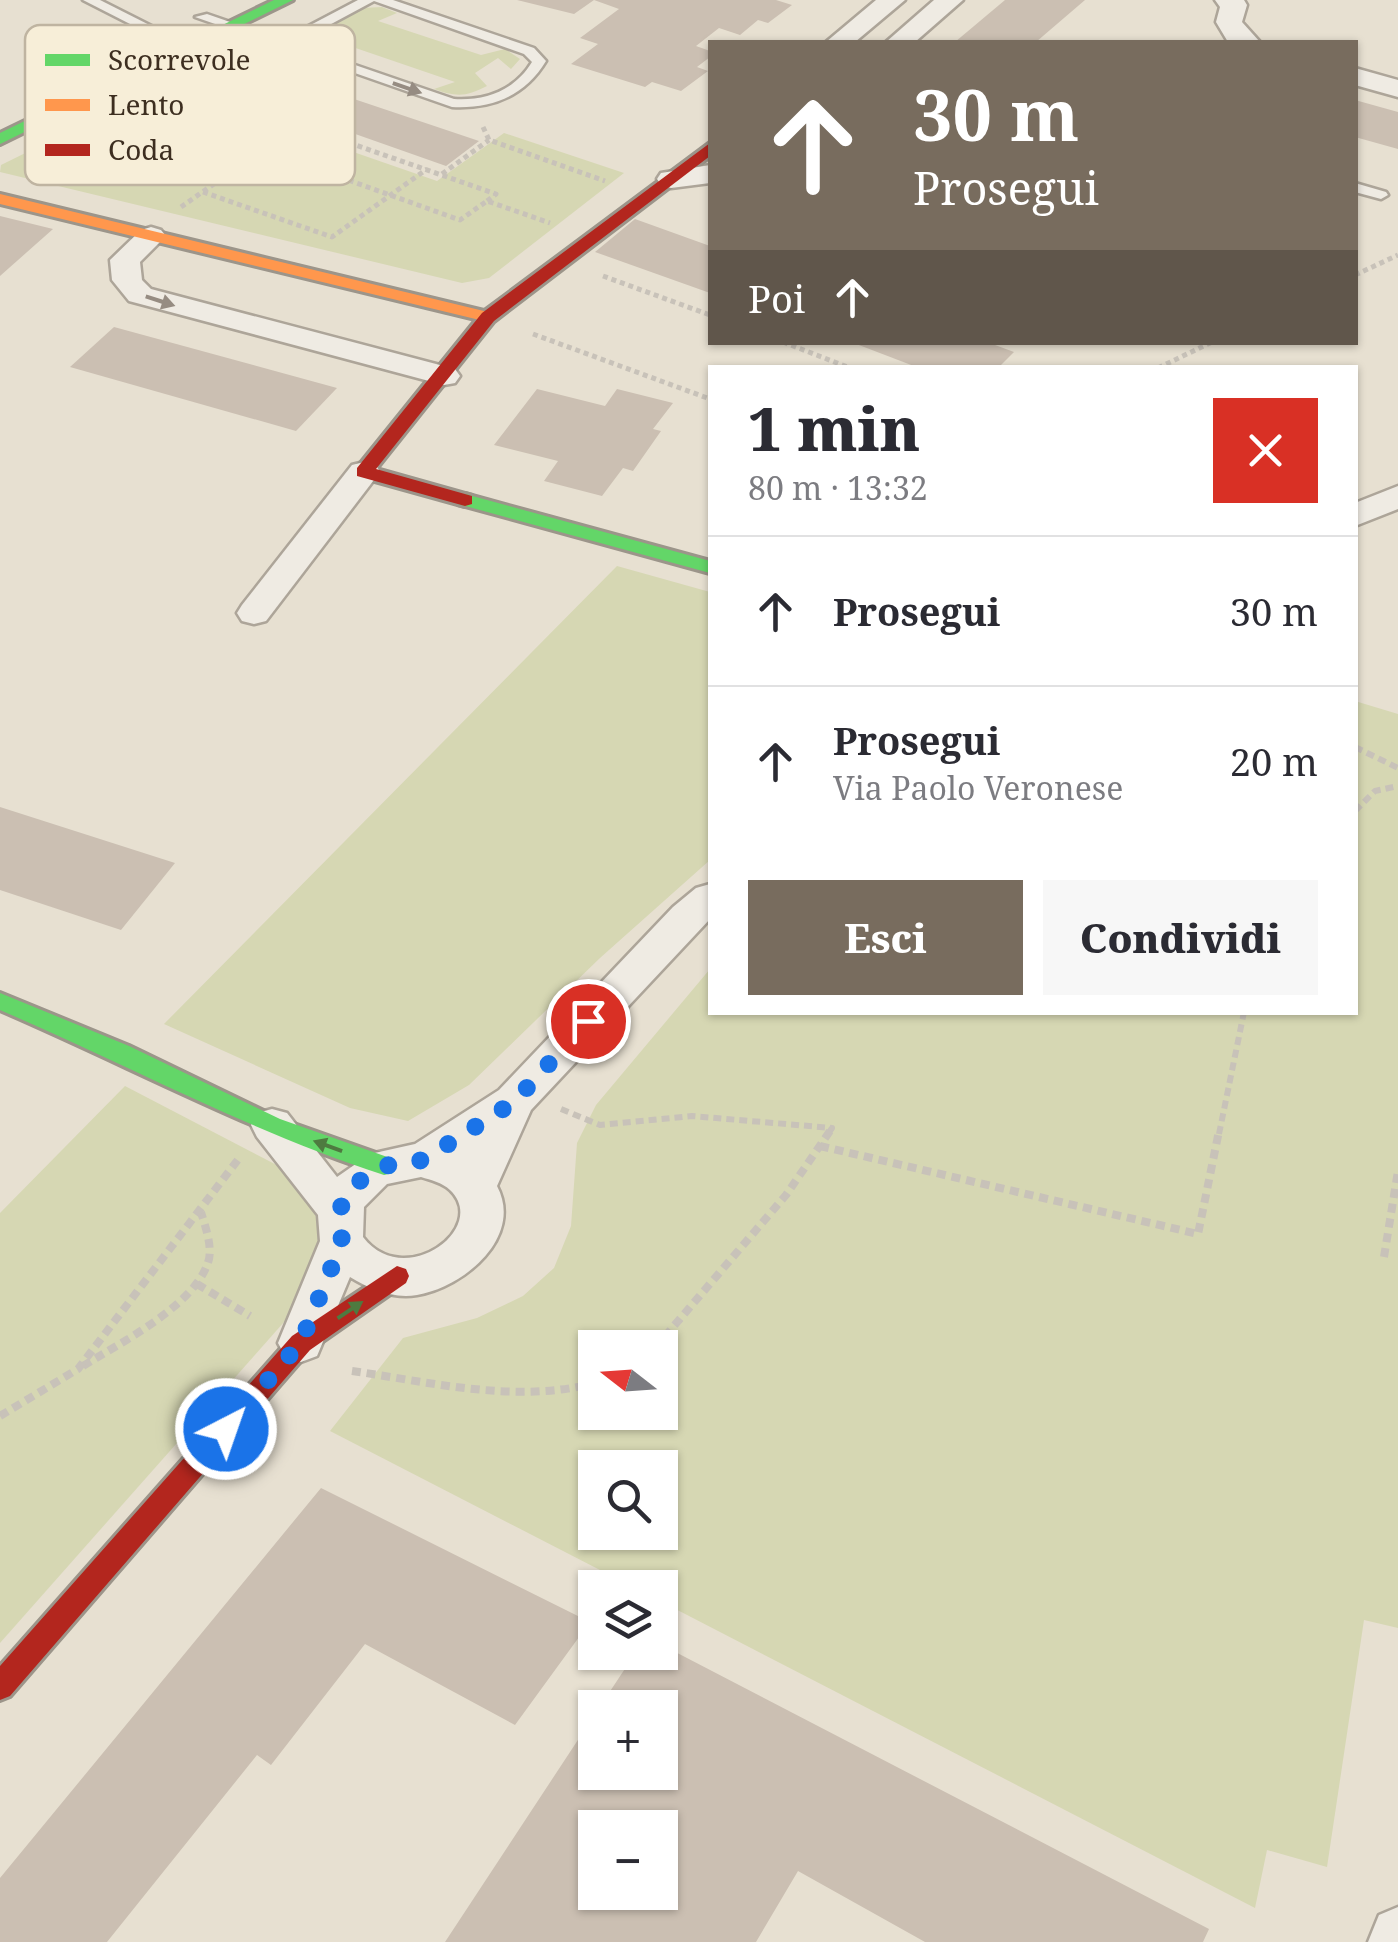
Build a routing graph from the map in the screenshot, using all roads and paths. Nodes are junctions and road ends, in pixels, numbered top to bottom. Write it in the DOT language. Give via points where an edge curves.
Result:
graph roads {
  1 [pos="90,0"];
  2 [pos="236,0"];
  3 [pos="286,0"];
  4 [pos="368,0"];
  5 [pos="380,0"];
  6 [pos="892,0"];
  7 [pos="950,0"];
  8 [pos="1228,0"];
  9 [pos="202,16"];
  10 [pos="141,25"];
  11 [pos="183,25"];
  12 [pos="225,25"];
  13 [pos="234,25"];
  14 [pos="319,25"];
  15 [pos="842,40"];
  16 [pos="901,40"];
  17 [pos="1240,40"];
  18 [pos="355,69"];
  19 [pos="1358,77"];
  20 [pos="1398,89"];
  21 [pos="25,101"];
  22 [pos="475,106"];
  23 [pos="0,113"];
  24 [pos="25,126"];
  25 [pos="0,138"];
  26 [pos="489,140"];
  27 [pos="355,144"];
  28 [pos="708,150"];
  29 [pos="428,169"];
  30 [pos="442,174"];
  31 [pos="708,175"];
  32 [pos="355,182"];
  33 [pos="213,185"];
  34 [pos="660,188"];
  35 [pos="1358,188"];
  36 [pos="203,192"];
  37 [pos="392,195"];
  38 [pos="1381,195"];
  39 [pos="0,198"];
  40 [pos="486,201"];
  41 [pos="152,236"];
  42 [pos="592,238"];
  43 [pos="1398,255"];
  44 [pos="563,261"];
  45 [pos="1358,274"];
  46 [pos="708,315"];
  47 [pos="488,317"];
  48 [pos="790,345"];
  49 [pos="1206,345"];
  50 [pos="842,365"];
  51 [pos="1164,365"];
  52 [pos="444,376"];
  53 [pos="708,398"];
  54 [pos="364,472"];
  55 [pos="1398,496"];
  56 [pos="1358,515"];
  57 [pos="708,567"];
  58 [pos="254,613"];
  59 [pos="1358,748"];
  60 [pos="1398,768"];
  61 [pos="1398,786"];
  62 [pos="1358,808"];
  63 [pos="708,900"];
  64 [pos="0,1001"];
  65 [pos="1243,1015"];
  66 [pos="534,1104"];
  67 [pos="272,1126"];
  68 [pos="820,1146"];
  69 [pos="404,1163"];
  70 [pos="1398,1171"];
  71 [pos="476,1186"];
  72 [pos="201,1212"];
  73 [pos="341,1227"];
  74 [pos="1384,1257"];
  75 [pos="397,1276"];
  76 [pos="198,1284"];
  77 [pos="250,1316"];
  78 [pos="670,1330"];
  79 [pos="319,1356"];
  80 [pos="78,1369"];
  81 [pos="578,1390"];
  82 [pos="0,1416"];
  83 [pos="0,1687"];
  84 [pos="1398,1934"];
  85 [pos="1395,1942"];
  1 -- 10 [label="lane"];
  2 -- 9 [label="street"];
  3 -- 13 [label="street"];
  4 -- 14 [label="lane"];
  5 -- 22 [label="lane" via="530,51 538,61 532,75"];
  6 -- 15 [label="street"];
  7 -- 16 [label="street"];
  8 -- 17 [label="street"];
  9 -- 11 [label="street"];
  9 -- 12 [label="lane"];
  18 -- 22 [label="lane, one-way"];
  19 -- 20 [label="street"];
  21 -- 23 [label="street"];
  22 -- 26 [label="path"];
  24 -- 25 [label="street"];
  26 -- 30 [label="path"];
  26 -- 34 [label="path"];
  27 -- 29 [label="path"];
  28 -- 34 [label="street"];
  29 -- 30 [label="path"];
  29 -- 37 [label="path"];
  30 -- 40 [label="path" via="496,194"];
  31 -- 34 [label="street"];
  32 -- 37 [label="path"];
  33 -- 36 [label="path"];
  34 -- 42 [label="street"];
  35 -- 38 [label="lane"];
  36 -- 37 [label="path" via="332,237"];
  36 -- 41 [label="path"];
  37 -- 40 [label="path" via="460,220"];
  39 -- 41 [label="street"];
  40 -- 42 [label="path"];
  41 -- 47 [label="street"];
  41 -- 52 [label="street, one-way" via="125,260 128,284 140,295"];
  42 -- 44 [label="street"];
  43 -- 45 [label="path"];
  44 -- 46 [label="path"];
  44 -- 47 [label="street"];
  47 -- 52 [label="street"];
  47 -- 53 [label="path"];
  48 -- 50 [label="path"];
  49 -- 51 [label="path"];
  52 -- 54 [label="street"];
  54 -- 57 [label="street"];
  54 -- 58 [label="street"];
  55 -- 56 [label="street"];
  59 -- 60 [label="path"];
  61 -- 62 [label="path" via="1375,791"];
  63 -- 66 [label="street" via="674,930"];
  64 -- 67 [label="street"];
  65 -- 68 [label="path" via="1198,1234"];
  66 -- 68 [label="path" via="600,1125 692,1116 832,1128"];
  66 -- 69 [label="street"];
  66 -- 71 [label="street"];
  69 -- 67 [label="street, one-way"];
  67 -- 72 [label="path" via="248,1147"];
  67 -- 73 [label="street"];
  68 -- 78 [label="path"];
  69 -- 71 [label="street" via="462,1173"];
  69 -- 73 [label="street" via="364,1177 348,1193"];
  70 -- 74 [label="path"];
  71 -- 75 [label="street" via="484,1221 463,1256 422,1275"];
  72 -- 76 [label="path" via="210,1257"];
  72 -- 80 [label="path"];
  73 -- 75 [label="street" via="355,1258"];
  73 -- 79 [label="street"];
  79 -- 75 [label="street, one-way"];
  76 -- 77 [label="path"];
  76 -- 80 [label="path"];
  79 -- 81 [label="path" via="484,1388"];
  79 -- 83 [label="street"];
  80 -- 82 [label="path"];
  84 -- 85 [label="street"];
}
